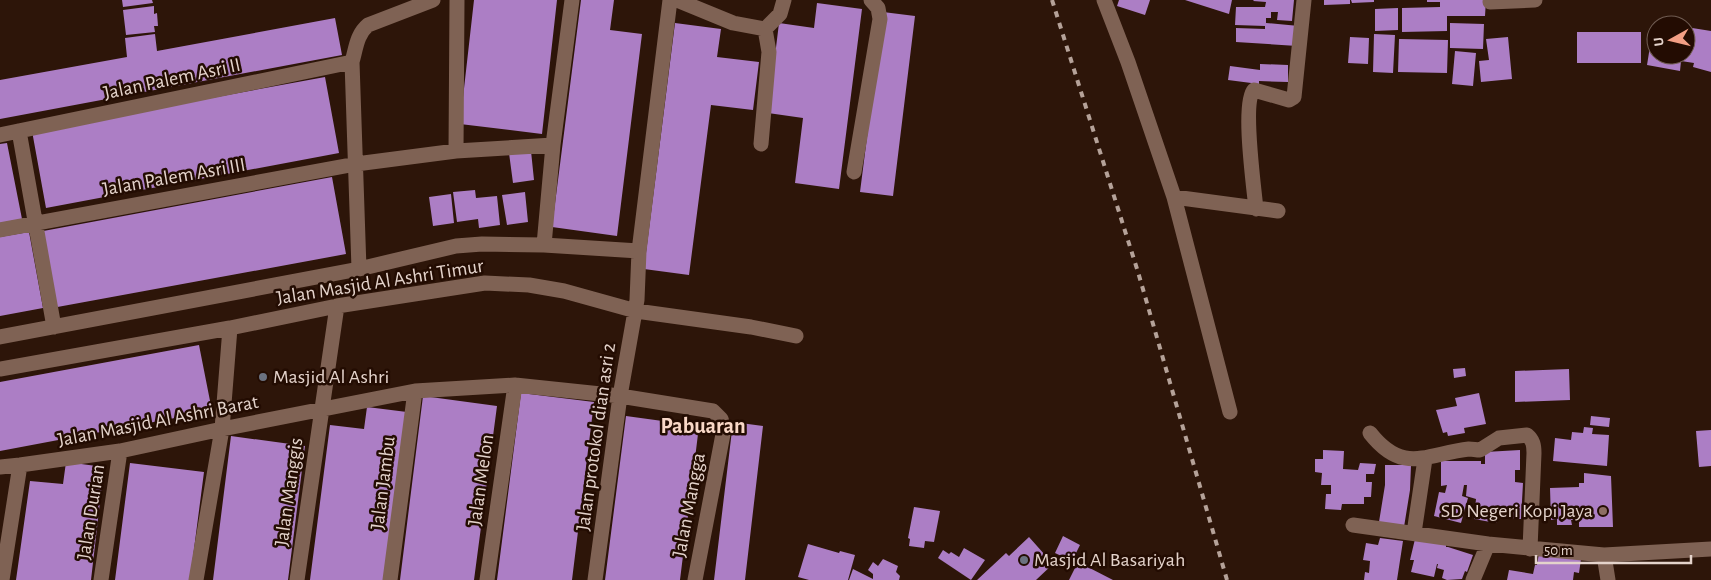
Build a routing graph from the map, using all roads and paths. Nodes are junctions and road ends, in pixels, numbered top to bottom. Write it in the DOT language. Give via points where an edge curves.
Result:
graph roads {
  1 [pos="433,0"];
  2 [pos="457,0"];
  3 [pos="572,0"];
  4 [pos="670,0"];
  5 [pos="677,0"];
  6 [pos="784,0"];
  7 [pos="871,0"];
  8 [pos="1104,0"];
  9 [pos="1304,0"];
  10 [pos="1520,0"];
  11 [pos="1535,0"];
  12 [pos="1490,2"];
  13 [pos="765,29"];
  14 [pos="352,62"];
  15 [pos="19,131"];
  16 [pos="0,135"];
  17 [pos="761,144"];
  18 [pos="553,146"];
  19 [pos="456,151"];
  20 [pos="356,164"];
  21 [pos="854,172"];
  22 [pos="1174,197"];
  23 [pos="1256,208"];
  24 [pos="1278,211"];
  25 [pos="34,223"];
  26 [pos="0,230"];
  27 [pos="544,245"];
  28 [pos="639,250"];
  29 [pos="359,269"];
  30 [pos="636,305"];
  31 [pos="337,306"];
  32 [pos="54,327"];
  33 [pos="230,328"];
  34 [pos="796,336"];
  35 [pos="0,337"];
  36 [pos="0,369"];
  37 [pos="515,386"];
  38 [pos="415,391"];
  39 [pos="620,396"];
  40 [pos="321,411"];
  41 [pos="713,411"];
  42 [pos="1230,412"];
  43 [pos="222,429"];
  44 [pos="1370,434"];
  45 [pos="120,451"];
  46 [pos="1425,459"];
  47 [pos="20,465"];
  48 [pos="0,467"];
  49 [pos="1353,525"];
  50 [pos="1414,533"];
  51 [pos="1488,544"];
  52 [pos="1530,549"];
  53 [pos="1711,549"];
  54 [pos="1604,555"];
  55 [pos="2,580"];
  56 [pos="101,580"];
  57 [pos="196,580"];
  58 [pos="297,580"];
  59 [pos="390,580"];
  60 [pos="487,580"];
  61 [pos="595,580"];
  62 [pos="696,580"];
  63 [pos="1473,580"];
  64 [pos="1608,580"];
  1 -- 14 [label="street" via="368,25 361,31"];
  2 -- 19 [label="street"];
  3 -- 18 [label="street"];
  4 -- 28 [label="street, Jalan protokol dian asri 2"];
  5 -- 13 [label="street" via="733,23"];
  6 -- 13 [label="street" via="780,14"];
  7 -- 21 [label="street" via="878,8 880,19"];
  8 -- 22 [label="street"];
  9 -- 23 [label="street" via="1294,97 1289,100 1254,90 1249,98"];
  10 -- 11 [label="street"];
  10 -- 12 [label="street"];
  13 -- 17 [label="street" via="769,52"];
  14 -- 15 [label="street, Jalan Palem Asri II"];
  14 -- 20 [label="street"];
  15 -- 16 [label="street, Jalan Palem Asri II"];
  15 -- 25 [label="street"];
  18 -- 19 [label="street, Jalan Palem Asri III"];
  18 -- 27 [label="street"];
  19 -- 20 [label="street, Jalan Palem Asri III"];
  20 -- 25 [label="street, Jalan Palem Asri III"];
  20 -- 29 [label="street"];
  22 -- 23 [label="street"];
  22 -- 42 [label="street"];
  23 -- 24 [label="street"];
  25 -- 26 [label="street, Jalan Palem Asri III"];
  25 -- 32 [label="street"];
  27 -- 28 [label="street"];
  27 -- 29 [label="street" via="456,246"];
  28 -- 30 [label="street, Jalan protokol dian asri 2"];
  29 -- 32 [label="street"];
  30 -- 31 [label="street, Jalan Masjid Al Ashri Timur" via="529,285 485,283"];
  30 -- 34 [label="street, Jalan Masjid Al Ashri Timur"];
  30 -- 39 [label="street, Jalan protokol dian asri 2"];
  31 -- 33 [label="street, Jalan Masjid Al Ashri Timur"];
  31 -- 40 [label="street, Jalan Manggis"];
  32 -- 35 [label="street"];
  33 -- 36 [label="street, Jalan Masjid Al Ashri Timur"];
  33 -- 43 [label="street"];
  37 -- 38 [label="street, Jalan Masjid Al Ashri Barat"];
  37 -- 39 [label="street, Jalan Masjid Al Ashri Barat"];
  37 -- 60 [label="street, Jalan Melon"];
  38 -- 40 [label="street, Jalan Masjid Al Ashri Barat"];
  38 -- 59 [label="street, Jalan Jambu"];
  39 -- 41 [label="street, Jalan Masjid Al Ashri Barat"];
  39 -- 61 [label="street, Jalan protokol dian asri 2"];
  40 -- 43 [label="street, Jalan Masjid Al Ashri Barat"];
  40 -- 58 [label="street, Jalan Manggis"];
  41 -- 62 [label="street, Jalan Mangga" via="721,419 724,429"];
  43 -- 45 [label="street, Jalan Masjid Al Ashri Barat"];
  43 -- 57 [label="street"];
  44 -- 46 [label="street" via="1397,457"];
  45 -- 47 [label="street, Jalan Masjid Al Ashri Barat"];
  45 -- 56 [label="street, Jalan Durian"];
  46 -- 50 [label="street"];
  46 -- 52 [label="street" via="1480,450 1499,438 1527,435 1531,438 1534,453"];
  47 -- 48 [label="street, Jalan Masjid Al Ashri Barat"];
  47 -- 55 [label="street"];
  49 -- 50 [label="street"];
  50 -- 51 [label="street"];
  51 -- 52 [label="street"];
  51 -- 63 [label="street"];
  52 -- 54 [label="street"];
  53 -- 54 [label="street"];
  54 -- 64 [label="street"];
}
